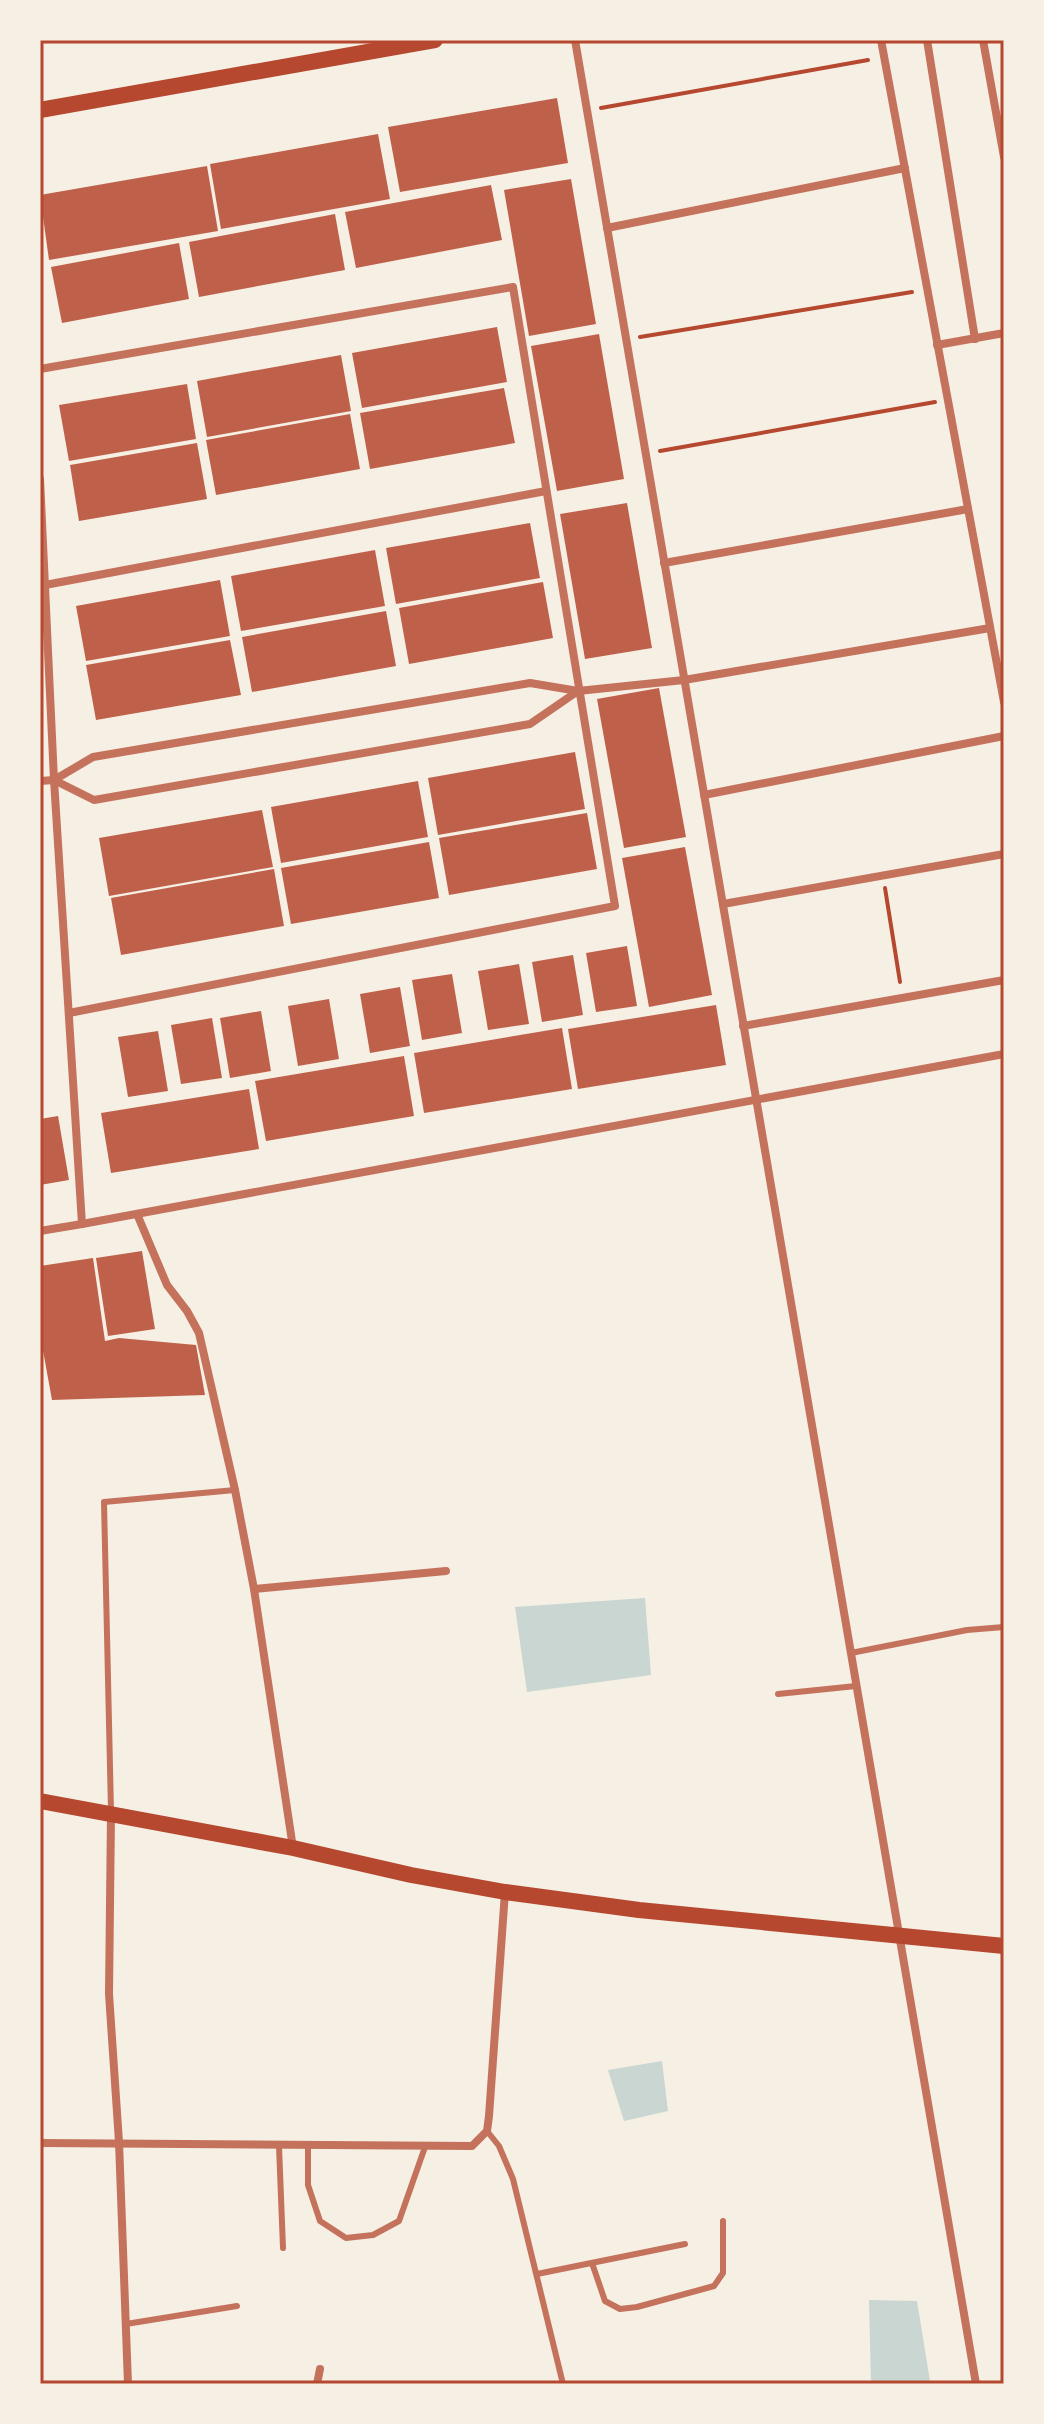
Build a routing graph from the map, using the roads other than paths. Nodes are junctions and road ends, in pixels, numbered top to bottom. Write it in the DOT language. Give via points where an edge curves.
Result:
graph roads {
  1 [pos="435,40"];
  2 [pos="575,40"];
  3 [pos="881,40"];
  4 [pos="927,40"];
  5 [pos="983,40"];
  6 [pos="40,110"];
  7 [pos="1004,157"];
  8 [pos="905,168"];
  9 [pos="607,228"];
  10 [pos="1004,333"];
  11 [pos="975,339"];
  12 [pos="937,345"];
  13 [pos="40,369"];
  14 [pos="40,479"];
  15 [pos="546,491"];
  16 [pos="968,509"];
  17 [pos="664,563"];
  18 [pos="45,585"];
  19 [pos="990,628"];
  20 [pos="684,680"];
  21 [pos="578,691"];
  22 [pos="1004,702"];
  23 [pos="1004,736"];
  24 [pos="54,780"];
  25 [pos="40,781"];
  26 [pos="704,795"];
  27 [pos="1004,854"];
  28 [pos="723,904"];
  29 [pos="1004,980"];
  30 [pos="69,1013"];
  31 [pos="743,1026"];
  32 [pos="1004,1054"];
  33 [pos="756,1100"];
  34 [pos="137,1214"];
  35 [pos="82,1224"];
  36 [pos="40,1231"];
  37 [pos="235,1490"];
  38 [pos="446,1571"];
  39 [pos="254,1589"];
  40 [pos="1004,1627"];
  41 [pos="851,1653"];
  42 [pos="856,1686"];
  43 [pos="778,1694"];
  44 [pos="40,1801"];
  45 [pos="111,1814"];
  46 [pos="293,1848"];
  47 [pos="505,1892"];
  48 [pos="897,1934"];
  49 [pos="1004,1946"];
  50 [pos="487,2131"];
  51 [pos="119,2142"];
  52 [pos="40,2143"];
  53 [pos="279,2146"];
  54 [pos="308,2146"];
  55 [pos="425,2147"];
  56 [pos="723,2221"];
  57 [pos="685,2244"];
  58 [pos="283,2248"];
  59 [pos="592,2263"];
  60 [pos="537,2274"];
  61 [pos="237,2306"];
  62 [pos="126,2324"];
  63 [pos="320,2369"];
  64 [pos="128,2384"];
  65 [pos="317,2384"];
  66 [pos="563,2384"];
  67 [pos="976,2384"];
  1 -- 6 [label="main road"];
  2 -- 9 [label="street"];
  3 -- 8 [label="street"];
  4 -- 11 [label="street"];
  5 -- 7 [label="street"];
  8 -- 9 [label="street"];
  8 -- 12 [label="street"];
  9 -- 17 [label="street"];
  10 -- 11 [label="street"];
  11 -- 12 [label="street"];
  12 -- 16 [label="street"];
  13 -- 15 [label="street" via="513,287"];
  14 -- 18 [label="street"];
  15 -- 18 [label="street"];
  15 -- 21 [label="street"];
  16 -- 17 [label="street"];
  16 -- 19 [label="street"];
  17 -- 20 [label="street"];
  18 -- 24 [label="street"];
  19 -- 20 [label="street"];
  19 -- 22 [label="street"];
  20 -- 21 [label="street"];
  20 -- 26 [label="street"];
  21 -- 24 [label="street" via="530,683 451,696 93,757"];
  21 -- 24 [label="street" via="530,724 94,800"];
  21 -- 30 [label="street" via="615,906"];
  23 -- 26 [label="street"];
  24 -- 25 [label="street"];
  24 -- 30 [label="street"];
  26 -- 28 [label="street"];
  27 -- 28 [label="street"];
  28 -- 31 [label="street"];
  29 -- 31 [label="street"];
  30 -- 35 [label="street"];
  31 -- 33 [label="street"];
  32 -- 33 [label="street"];
  33 -- 34 [label="street"];
  33 -- 41 [label="street"];
  34 -- 35 [label="street"];
  34 -- 37 [label="street" via="167,1285 199,1333"];
  35 -- 36 [label="street"];
  37 -- 39 [label="street"];
  37 -- 45 [label="lane" via="104,1502"];
  38 -- 39 [label="street"];
  39 -- 46 [label="street"];
  40 -- 41 [label="lane"];
  41 -- 42 [label="street"];
  42 -- 43 [label="lane"];
  42 -- 48 [label="street"];
  44 -- 45 [label="main road"];
  45 -- 46 [label="main road"];
  45 -- 51 [label="street" via="109,1994"];
  46 -- 47 [label="main road"];
  47 -- 48 [label="main road"];
  47 -- 50 [label="street"];
  48 -- 49 [label="main road"];
  48 -- 67 [label="street"];
  50 -- 55 [label="street" via="472,2146"];
  50 -- 60 [label="lane" via="513,2179"];
  51 -- 52 [label="street"];
  51 -- 53 [label="street"];
  51 -- 62 [label="street"];
  53 -- 54 [label="street"];
  53 -- 58 [label="lane"];
  54 -- 55 [label="street"];
  54 -- 55 [label="lane" via="308,2185 320,2221 346,2238 373,2235 399,2221"];
  56 -- 59 [label="lane" via="723,2273 714,2286 620,2309 605,2301"];
  57 -- 59 [label="lane"];
  59 -- 60 [label="lane"];
  60 -- 66 [label="lane"];
  61 -- 62 [label="lane"];
  62 -- 64 [label="street"];
  63 -- 65 [label="street"];
}
